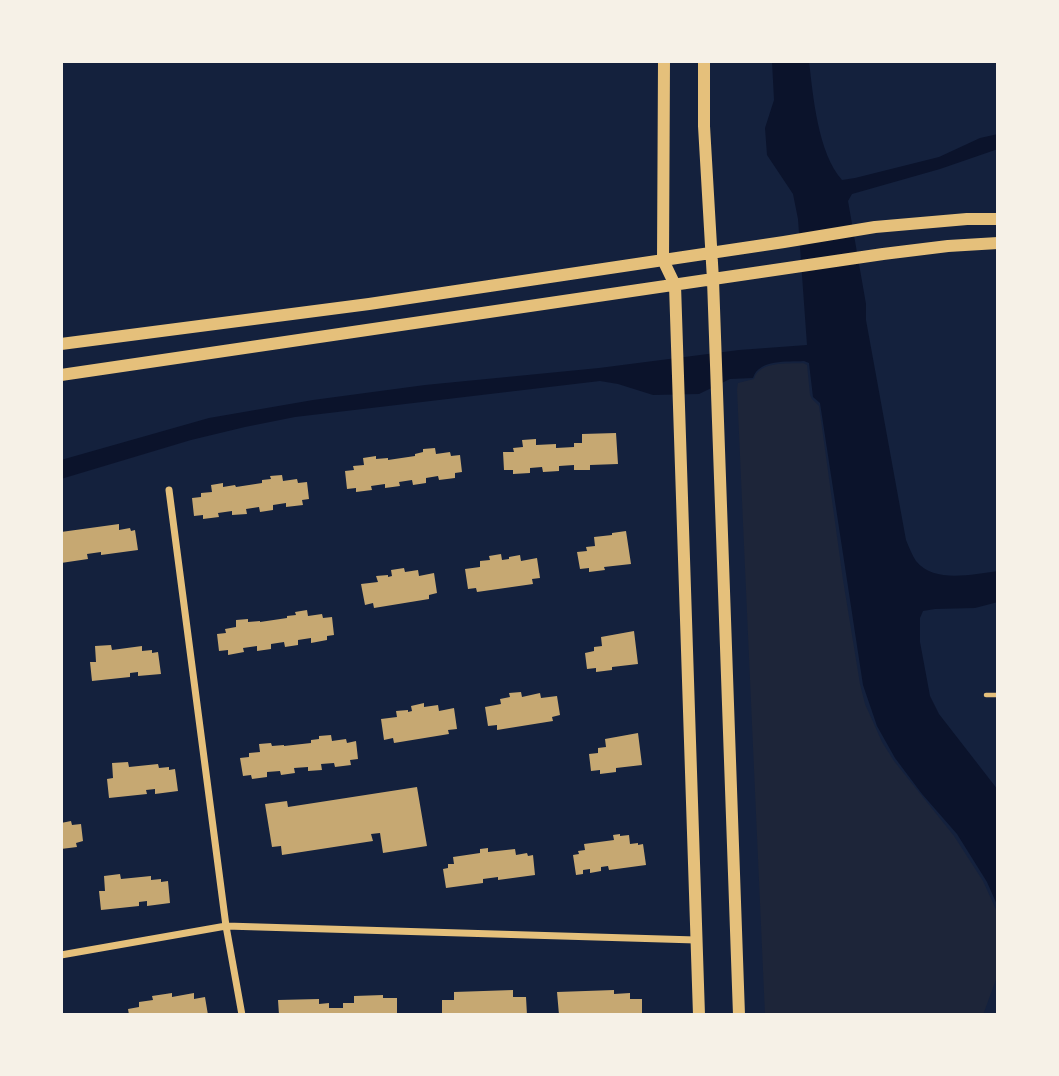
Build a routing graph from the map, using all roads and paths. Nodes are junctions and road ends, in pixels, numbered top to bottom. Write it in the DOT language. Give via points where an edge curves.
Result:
graph roads {
  1 [pos="664,61"];
  2 [pos="704,61"];
  3 [pos="998,219"];
  4 [pos="998,243"];
  5 [pos="711,253"];
  6 [pos="663,260"];
  7 [pos="713,279"];
  8 [pos="675,285"];
  9 [pos="61,344"];
  10 [pos="61,375"];
  11 [pos="169,491"];
  12 [pos="986,695"];
  13 [pos="998,695"];
  14 [pos="226,926"];
  15 [pos="696,940"];
  16 [pos="61,955"];
  17 [pos="242,1015"];
  18 [pos="699,1015"];
  19 [pos="739,1015"];
  1 -- 6 [label="main road"];
  2 -- 5 [label="main road"];
  3 -- 5 [label="main road" via="875,227"];
  4 -- 7 [label="main road"];
  5 -- 6 [label="main road"];
  5 -- 7 [label="main road"];
  6 -- 8 [label="main road"];
  6 -- 9 [label="main road"];
  7 -- 8 [label="main road"];
  7 -- 19 [label="main road"];
  8 -- 10 [label="main road"];
  8 -- 15 [label="main road"];
  11 -- 14 [label="street"];
  12 -- 13 [label="lane"];
  14 -- 15 [label="street"];
  14 -- 16 [label="street"];
  14 -- 17 [label="street"];
  15 -- 18 [label="main road"];
}
